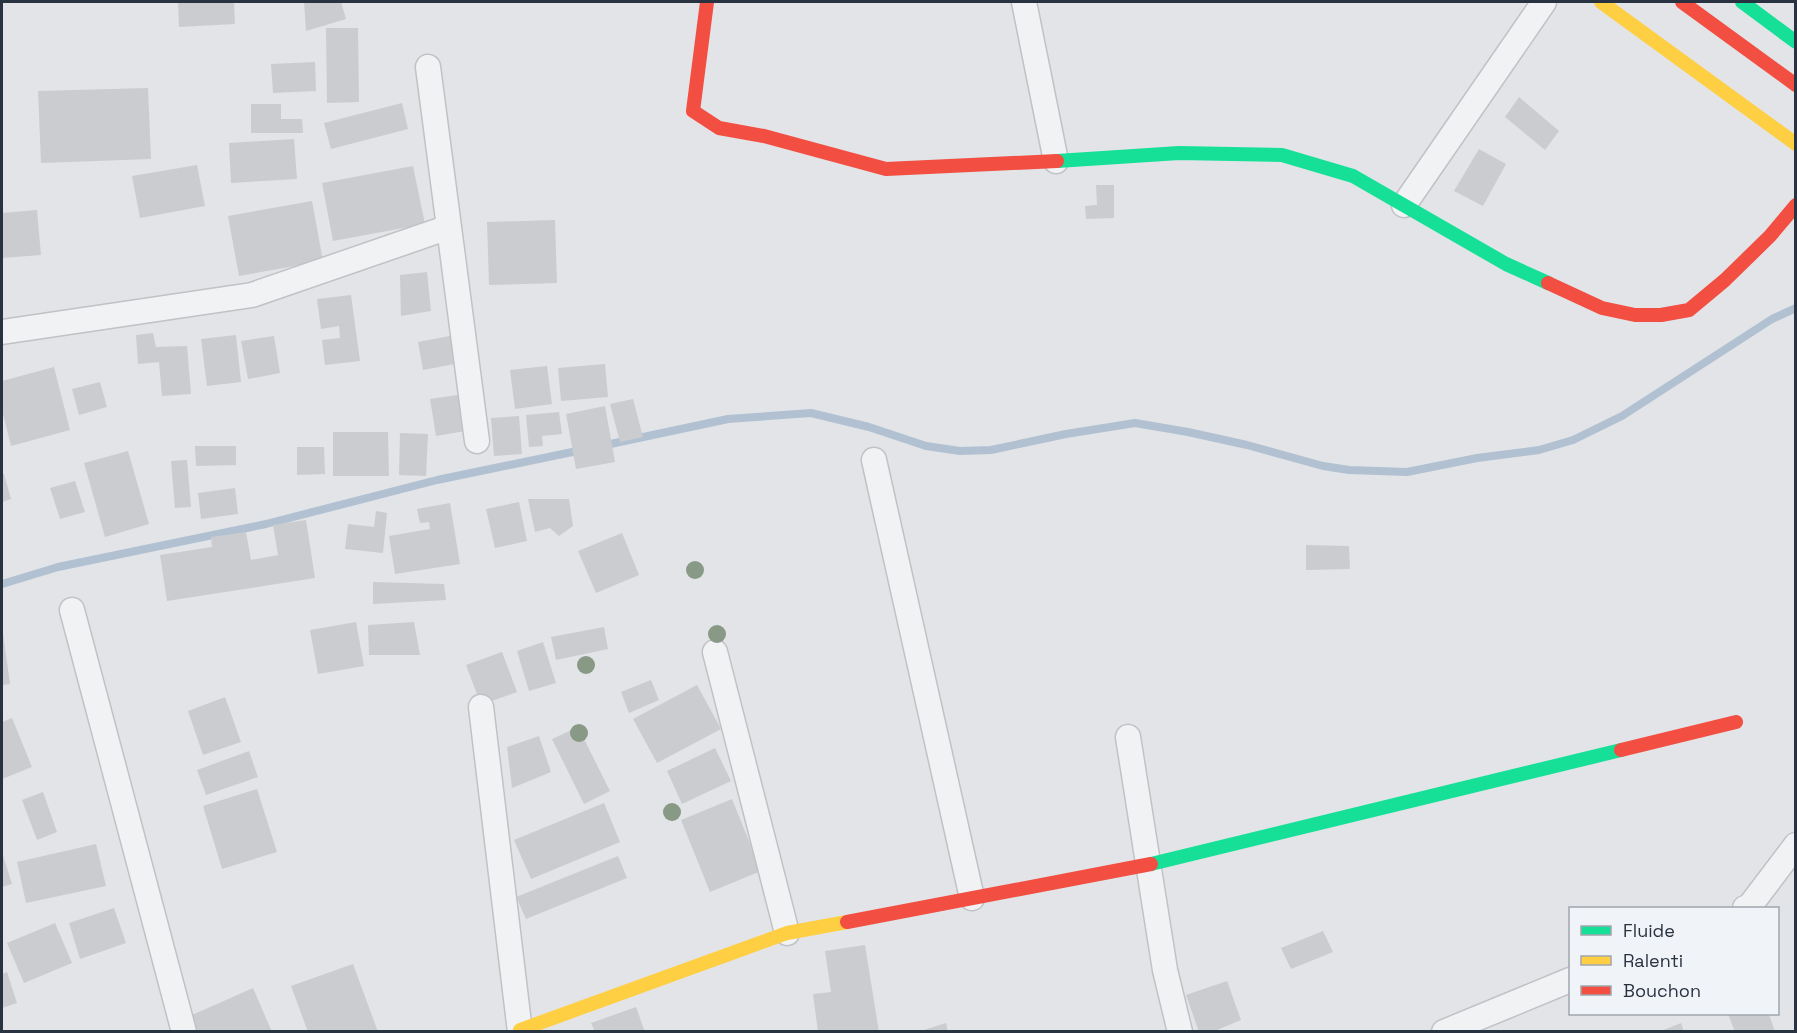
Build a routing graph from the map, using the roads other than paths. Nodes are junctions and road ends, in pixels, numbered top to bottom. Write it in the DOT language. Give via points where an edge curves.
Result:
graph roads {
  1 [pos="707,2"];
  2 [pos="1024,2"];
  3 [pos="1544,2"];
  4 [pos="1601,2"];
  5 [pos="1683,2"];
  6 [pos="1742,2"];
  7 [pos="1796,42"];
  8 [pos="428,67"];
  9 [pos="1796,86"];
  10 [pos="1796,144"];
  11 [pos="1056,161"];
  12 [pos="1404,205"];
  13 [pos="1796,205"];
  14 [pos="449,227"];
  15 [pos="2,332"];
  16 [pos="477,441"];
  17 [pos="874,460"];
  18 [pos="72,610"];
  19 [pos="715,652"];
  20 [pos="481,707"];
  21 [pos="1736,722"];
  22 [pos="1128,737"];
  23 [pos="1796,845"];
  24 [pos="1148,865"];
  25 [pos="972,898"];
  26 [pos="1749,907"];
  27 [pos="788,933"];
  28 [pos="1569,980"];
  29 [pos="520,1031"];
  30 [pos="184,1032"];
  31 [pos="1180,1032"];
  32 [pos="1444,1032"];
  1 -- 11 [label="street" via="693,111 719,128 886,169"];
  2 -- 11 [label="street"];
  3 -- 12 [label="street"];
  4 -- 10 [label="street"];
  5 -- 9 [label="street"];
  6 -- 7 [label="street"];
  8 -- 14 [label="street"];
  11 -- 12 [label="street" via="1179,153 1282,155 1353,177"];
  12 -- 13 [label="street" via="1506,264 1602,308 1635,315 1689,310 1770,236"];
  14 -- 15 [label="street" via="252,295"];
  14 -- 16 [label="street"];
  17 -- 25 [label="street"];
  18 -- 30 [label="street"];
  19 -- 27 [label="street"];
  20 -- 29 [label="street"];
  21 -- 24 [label="street"];
  22 -- 24 [label="street"];
  23 -- 26 [label="street"];
  24 -- 25 [label="street"];
  24 -- 31 [label="street" via="1165,970"];
  25 -- 27 [label="street"];
  27 -- 29 [label="street"];
  28 -- 32 [label="street"];
}
